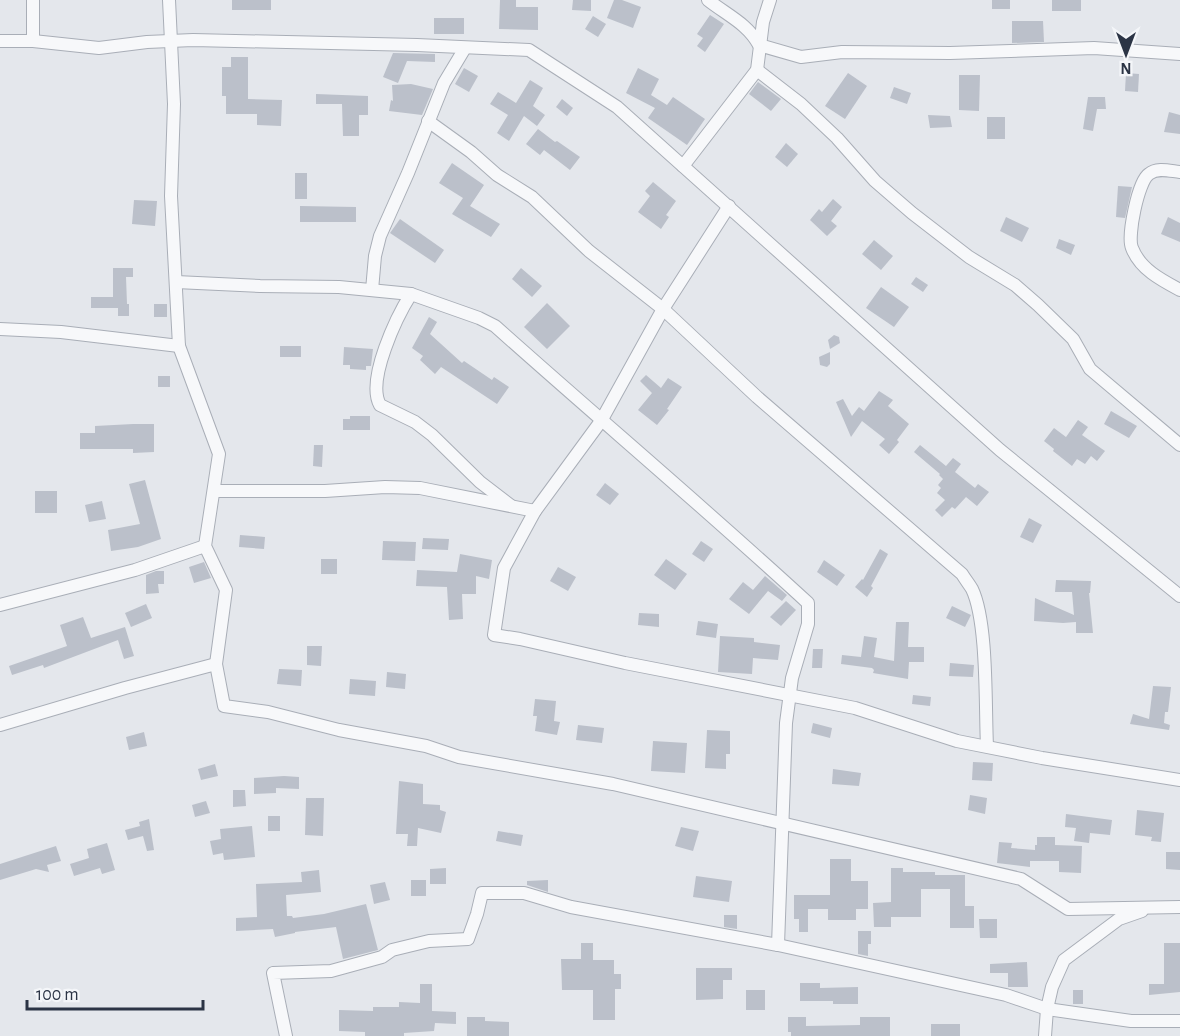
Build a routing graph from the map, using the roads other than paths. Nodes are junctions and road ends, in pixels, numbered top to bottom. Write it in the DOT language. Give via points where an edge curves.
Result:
graph roads {
  1 [pos="33,0"];
  2 [pos="169,0"];
  3 [pos="708,0"];
  4 [pos="770,0"];
  5 [pos="170,40"];
  6 [pos="0,41"];
  7 [pos="33,41"];
  8 [pos="759,45"];
  9 [pos="465,48"];
  10 [pos="1180,54"];
  11 [pos="757,70"];
  12 [pos="428,121"];
  13 [pos="683,166"];
  14 [pos="1180,172"];
  15 [pos="729,206"];
  16 [pos="176,282"];
  17 [pos="372,290"];
  18 [pos="1180,290"];
  19 [pos="411,294"];
  20 [pos="663,309"];
  21 [pos="0,329"];
  22 [pos="179,346"];
  23 [pos="601,421"];
  24 [pos="1180,446"];
  25 [pos="215,491"];
  26 [pos="512,507"];
  27 [pos="535,511"];
  28 [pos="205,546"];
  29 [pos="1180,596"];
  30 [pos="0,605"];
  31 [pos="216,664"];
  32 [pos="791,694"];
  33 [pos="0,725"];
  34 [pos="987,746"];
  35 [pos="1180,780"];
  36 [pos="783,824"];
  37 [pos="1180,907"];
  38 [pos="1152,908"];
  39 [pos="778,945"];
  40 [pos="1047,1010"];
  41 [pos="1180,1021"];
  42 [pos="286,1036"];
  43 [pos="1045,1036"];
  1 -- 7 [label="street"];
  2 -- 5 [label="street"];
  3 -- 8 [label="street" via="740,22"];
  4 -- 8 [label="street"];
  5 -- 7 [label="street" via="99,48"];
  5 -- 9 [label="street"];
  5 -- 16 [label="street"];
  6 -- 7 [label="street"];
  8 -- 10 [label="street" via="801,57 842,52 1094,48"];
  8 -- 11 [label="street"];
  9 -- 12 [label="street"];
  9 -- 13 [label="street" via="529,50 617,107"];
  11 -- 13 [label="street"];
  11 -- 24 [label="street" via="837,138 875,181 912,213 1030,298 1073,339 1090,369"];
  12 -- 17 [label="street" via="380,236"];
  12 -- 20 [label="street" via="496,175 532,197 589,251"];
  13 -- 15 [label="street"];
  14 -- 18 [label="street" via="1150,172 1143,179 1135,206 1131,246 1142,266"];
  15 -- 20 [label="street"];
  15 -- 29 [label="street" via="1000,450"];
  16 -- 17 [label="street"];
  16 -- 22 [label="street"];
  17 -- 19 [label="street"];
  19 -- 23 [label="street" via="495,326"];
  19 -- 26 [label="street" via="385,348 378,401 432,435"];
  20 -- 23 [label="street"];
  20 -- 34 [label="street" via="757,397 962,574 973,590 979,612"];
  21 -- 22 [label="street"];
  22 -- 25 [label="street" via="219,454"];
  23 -- 27 [label="street"];
  23 -- 32 [label="street" via="808,603 808,624"];
  25 -- 26 [label="street" via="420,488"];
  25 -- 28 [label="street"];
  26 -- 27 [label="street"];
  27 -- 32 [label="street" via="504,568 494,635"];
  28 -- 30 [label="street" via="135,570"];
  28 -- 31 [label="street" via="226,590"];
  31 -- 33 [label="street"];
  31 -- 36 [label="street" via="224,706 426,746 459,757 613,784"];
  32 -- 34 [label="street"];
  32 -- 36 [label="street" via="786,723"];
  34 -- 35 [label="street"];
  36 -- 38 [label="street" via="1021,879 1068,909"];
  36 -- 39 [label="street"];
  37 -- 38 [label="street"];
  38 -- 40 [label="street" via="1119,919 1064,960"];
  39 -- 40 [label="street" via="1006,995"];
  39 -- 42 [label="street" via="571,907 524,893 482,893 468,939 429,941 331,971 273,973"];
  40 -- 41 [label="street" via="1131,1021"];
  40 -- 43 [label="street"];
}
